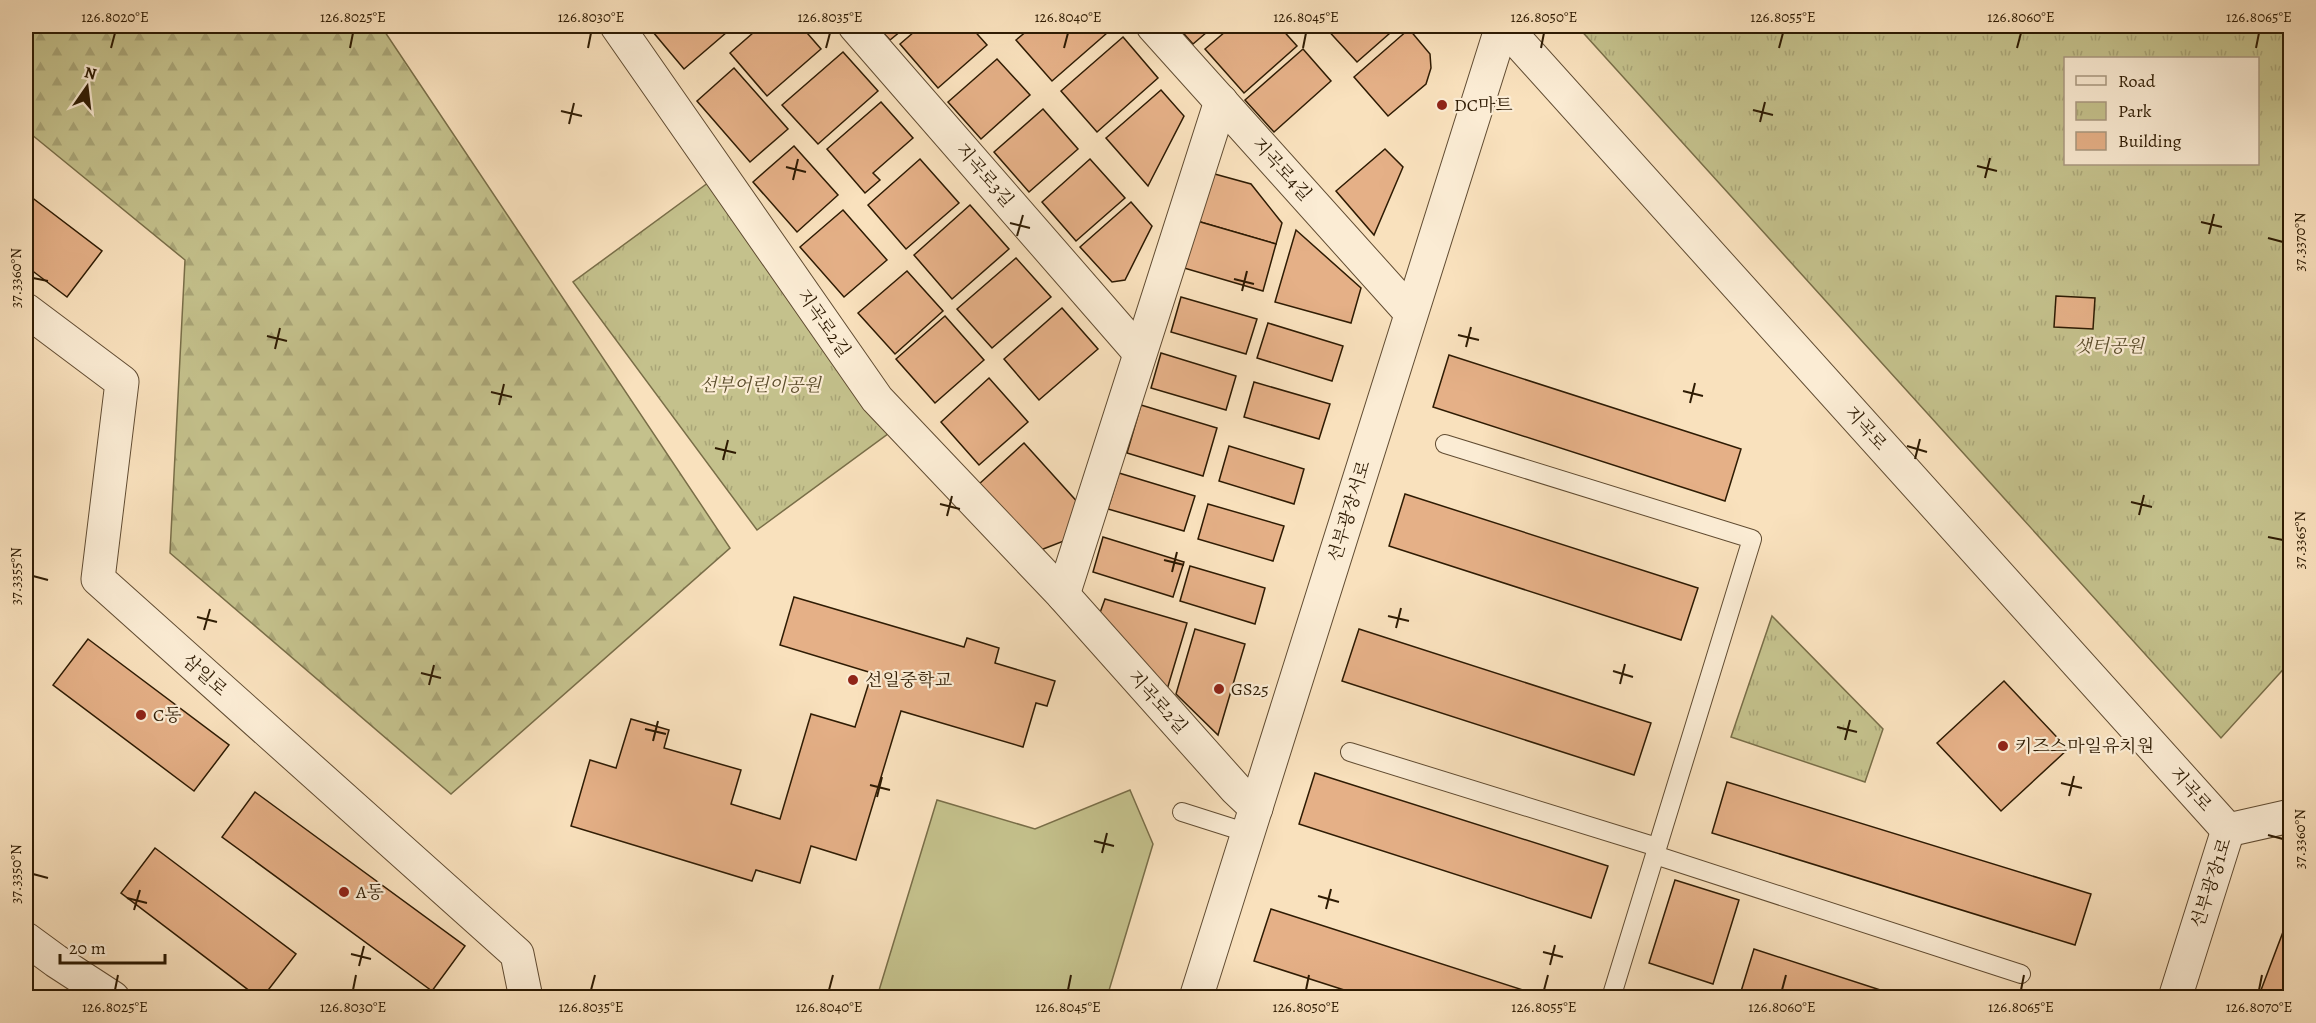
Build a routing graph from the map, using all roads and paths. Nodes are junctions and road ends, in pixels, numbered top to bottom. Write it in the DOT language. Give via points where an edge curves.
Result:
graph roads {
  1 [pos="617,26"];
  2 [pos="855,26"];
  3 [pos="1153,26"];
  4 [pos="1503,26"];
  5 [pos="1221,101"];
  6 [pos="26,310"];
  7 [pos="1411,313"];
  8 [pos="1139,352"];
  9 [pos="1445,444"];
  10 [pos="1063,595"];
  11 [pos="1350,752"];
  12 [pos="1182,812"];
  13 [pos="2290,816"];
  14 [pos="1252,821"];
  15 [pos="2228,830"];
  16 [pos="1656,851"];
  17 [pos="26,939"];
  18 [pos="2021,974"];
  19 [pos="113,998"];
  20 [pos="526,998"];
  21 [pos="1196,998"];
  22 [pos="1611,998"];
  23 [pos="2175,998"];
  1 -- 10 [label="street, 지곡로2길" via="877,399"];
  2 -- 8 [label="street, 지곡로3길"];
  3 -- 5 [label="street, 지곡로4길"];
  4 -- 7 [label="street, 선부광장서로"];
  4 -- 15 [label="street, 지곡로"];
  5 -- 7 [label="street, 지곡로4길"];
  5 -- 8 [label="street"];
  6 -- 20 [label="street, 삼일로" via="122,382 98,579 438,872 517,954"];
  7 -- 14 [label="street, 선부광장서로"];
  8 -- 10 [label="street"];
  9 -- 16 [label="lane" via="1752,539"];
  10 -- 14 [label="street, 지곡로2길" via="1236,789"];
  11 -- 16 [label="lane"];
  12 -- 14 [label="lane"];
  13 -- 15 [label="street, 선부광장1로"];
  14 -- 21 [label="street, 선부광장서로"];
  15 -- 23 [label="street, 선부광장1로"];
  16 -- 18 [label="lane"];
  16 -- 22 [label="lane"];
  17 -- 19 [label="street"];
}
